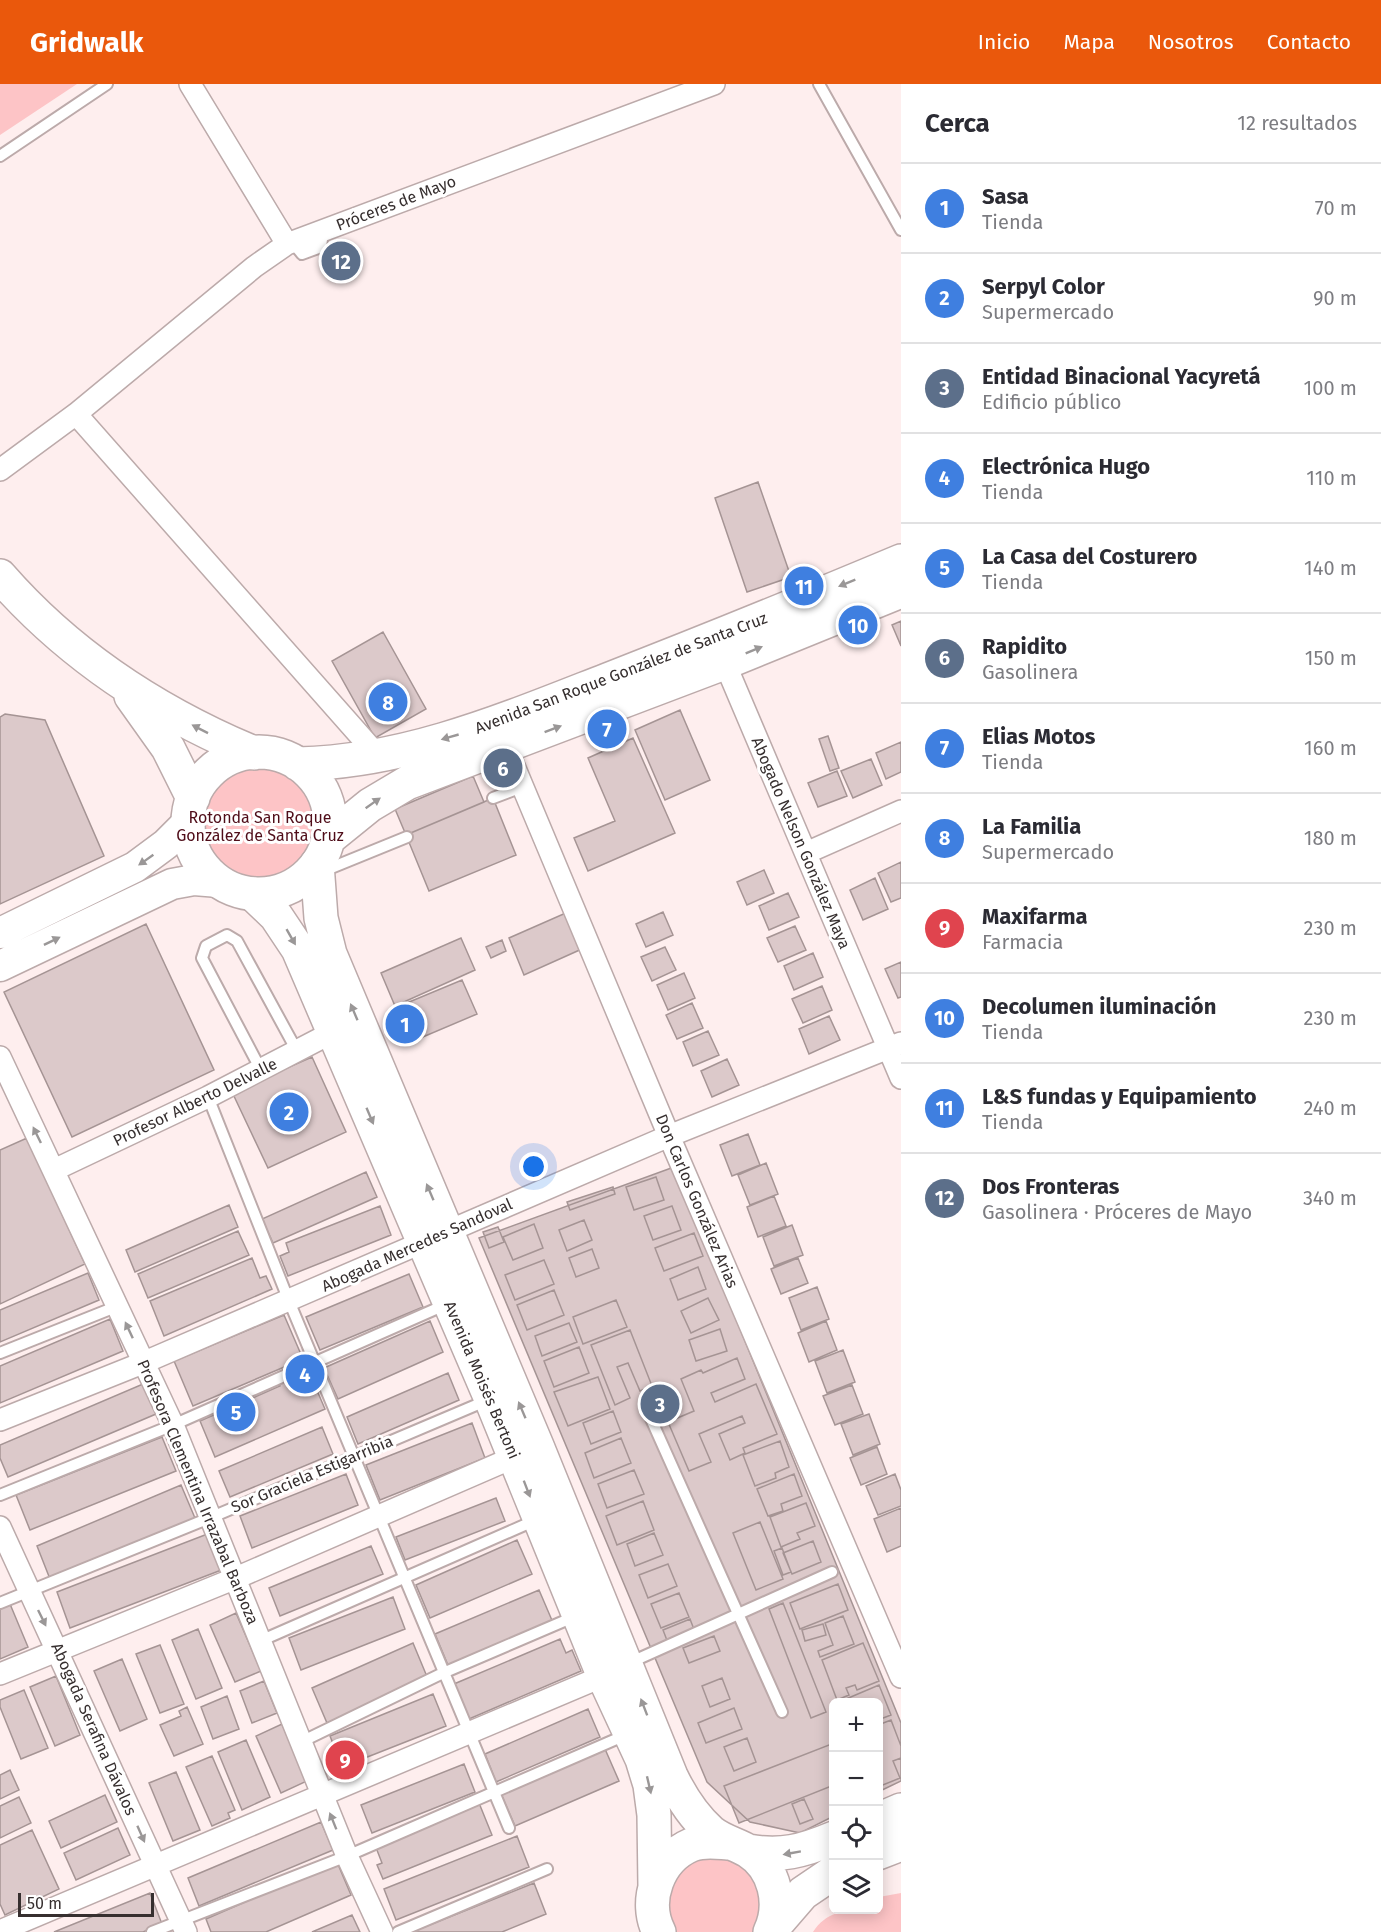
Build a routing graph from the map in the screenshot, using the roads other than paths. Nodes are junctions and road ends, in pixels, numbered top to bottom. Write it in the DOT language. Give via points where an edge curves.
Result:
graph roads {
  1 [pos="107,84"];
  2 [pos="190,84"];
  3 [pos="714,84"];
  4 [pos="819,84"];
  5 [pos="0,156"];
  6 [pos="901,230"];
  7 [pos="290,244"];
  8 [pos="76,414"];
  9 [pos="0,470"];
  10 [pos="901,561"];
  11 [pos="0,576"];
  12 [pos="901,591"];
  13 [pos="719,651"];
  14 [pos="123,685"];
  15 [pos="501,735"];
  16 [pos="254,753"];
  17 [pos="378,756"];
  18 [pos="298,764"];
  19 [pos="522,787"];
  20 [pos="493,798"];
  21 [pos="191,809"];
  22 [pos="901,811"];
  23 [pos="407,837"];
  24 [pos="806,854"];
  25 [pos="320,859"];
  26 [pos="219,882"];
  27 [pos="253,894"];
  28 [pos="0,933"];
  29 [pos="0,966"];
  30 [pos="335,1031"];
  31 [pos="895,1045"];
  32 [pos="297,1051"];
  33 [pos="0,1057"];
  34 [pos="261,1070"];
  35 [pos="901,1078"];
  36 [pos="208,1097"];
  37 [pos="669,1136"];
  38 [pos="54,1170"];
  39 [pos="434,1236"];
  40 [pos="288,1301"];
  41 [pos="450,1302"];
  42 [pos="118,1306"];
  43 [pos="0,1353"];
  44 [pos="314,1361"];
  45 [pos="145,1362"];
  46 [pos="491,1399"];
  47 [pos="647,1410"];
  48 [pos="0,1419"];
  49 [pos="173,1425"];
  50 [pos="526,1452"];
  51 [pos="353,1456"];
  52 [pos="0,1495"];
  53 [pos="379,1516"];
  54 [pos="212,1518"];
  55 [pos="539,1519"];
  56 [pos="0,1527"];
  57 [pos="832,1572"];
  58 [pos="236,1578"];
  59 [pos="403,1578"];
  60 [pos="29,1591"];
  61 [pos="0,1603"];
  62 [pos="579,1615"];
  63 [pos="740,1615"];
  64 [pos="260,1641"];
  65 [pos="58,1650"];
  66 [pos="615,1670"];
  67 [pos="444,1673"];
  68 [pos="0,1674"];
  69 [pos="901,1677"];
  70 [pos="782,1712"];
  71 [pos="631,1732"];
  72 [pos="469,1734"];
  73 [pos="301,1742"];
  74 [pos="493,1791"];
  75 [pos="322,1795"];
  76 [pos="901,1810"];
  77 [pos="883,1818"];
  78 [pos="508,1828"];
  79 [pos="829,1840"];
  80 [pos="901,1844"];
  81 [pos="738,1847"];
  82 [pos="883,1851"];
  83 [pos="347,1856"];
  84 [pos="156,1866"];
  85 [pos="547,1869"];
  86 [pos="829,1875"];
  87 [pos="655,1887"];
  88 [pos="183,1926"];
  89 [pos="654,1929"];
  90 [pos="0,1931"];
  91 [pos="770,1931"];
  92 [pos="152,1932"];
  93 [pos="382,1932"];
  94 [pos="398,1932"];
  1 -- 5 [label="lane"];
  2 -- 7 [label="street"];
  3 -- 7 [label="street, Próceres de Mayo"];
  4 -- 6 [label="lane"];
  7 -- 8 [label="street, Próceres de Mayo" via="254,267"];
  8 -- 9 [label="street, Próceres de Mayo"];
  8 -- 17 [label="street"];
  10 -- 13 [label="main road, Avenida San Roque González de Santa Cruz, one-way"];
  11 -- 14 [label="main road" via="46,622"];
  13 -- 12 [label="main road, Avenida San Roque González de Santa Cruz, one-way"];
  13 -- 15 [label="main road, Avenida San Roque González de Santa Cruz"];
  13 -- 24 [label="street, Abogado Nelson González Maya"];
  16 -- 14 [label="main road, one-way" via="194,726"];
  14 -- 21 [label="main road" via="168,748"];
  15 -- 17 [label="main road, Avenida San Roque González de Santa Cruz, one-way"];
  15 -- 19 [label="street, Don Carlos González Arias"];
  25 -- 15 [label="main road, Avenida San Roque González de Santa Cruz, one-way" via="388,792"];
  16 -- 18 [label="main road" via="277,755"];
  16 -- 21 [label="main road" via="221,764 204,778"];
  17 -- 18 [label="main road, Avenida San Roque González de Santa Cruz"];
  18 -- 25 [label="main road" via="318,784 326,801 330,820"];
  19 -- 20 [label="lane"];
  19 -- 37 [label="street, Don Carlos González Arias"];
  21 -- 26 [label="main road" via="191,841 198,860"];
  21 -- 28 [label="main road, one-way" via="166,844 135,867"];
  22 -- 24 [label="street"];
  23 -- 25 [label="lane"];
  24 -- 31 [label="street, Abogado Nelson González Maya"];
  25 -- 27 [label="main road" via="289,888"];
  39 -- 25 [label="main road, Avenida Moisés Bertoni, one-way" via="330,954 321,918"];
  26 -- 27 [label="main road"];
  29 -- 26 [label="main road, one-way" via="164,887 194,880"];
  27 -- 30 [label="main road, Avenida Moisés Bertoni, one-way" via="288,931"];
  30 -- 32 [label="street, Profesor Alberto Delvalle"];
  30 -- 39 [label="main road, Avenida Moisés Bertoni, one-way"];
  31 -- 35 [label="street, Abogado Nelson González Maya"];
  31 -- 37 [label="street, Abogada Mercedes Sandoval"];
  32 -- 34 [label="street, Profesor Alberto Delvalle"];
  32 -- 34 [label="lane" via="237,941 227,935 206,946 202,958"];
  38 -- 33 [label="street, Profesora Clementina Irrazabal Barboza, one-way"];
  34 -- 36 [label="street, Profesor Alberto Delvalle"];
  36 -- 38 [label="street, Profesor Alberto Delvalle"];
  36 -- 40 [label="lane"];
  37 -- 39 [label="street, Abogada Mercedes Sandoval"];
  37 -- 69 [label="street, Don Carlos González Arias"];
  38 -- 42 [label="street, Profesora Clementina Irrazabal Barboza"];
  39 -- 40 [label="street, Abogada Mercedes Sandoval"];
  39 -- 41 [label="main road, Avenida Moisés Bertoni"];
  50 -- 39 [label="main road, Avenida Moisés Bertoni, one-way"];
  40 -- 44 [label="lane"];
  40 -- 45 [label="street, Abogada Mercedes Sandoval"];
  41 -- 44 [label="lane"];
  41 -- 46 [label="main road, Avenida Moisés Bertoni"];
  42 -- 43 [label="lane"];
  45 -- 42 [label="street, Profesora Clementina Irrazabal Barboza, one-way"];
  44 -- 49 [label="lane"];
  44 -- 51 [label="lane"];
  45 -- 48 [label="street, Abogada Mercedes Sandoval"];
  45 -- 49 [label="street, Profesora Clementina Irrazabal Barboza"];
  46 -- 50 [label="main road, Avenida Moisés Bertoni"];
  46 -- 51 [label="lane, Sor Graciela Estigarribia"];
  47 -- 63 [label="lane"];
  49 -- 52 [label="lane"];
  49 -- 54 [label="street, Profesora Clementina Irrazabal Barboza"];
  50 -- 53 [label="street"];
  50 -- 55 [label="main road, Avenida Moisés Bertoni, one-way"];
  50 -- 66 [label="main road, Avenida Moisés Bertoni"];
  51 -- 53 [label="lane"];
  51 -- 54 [label="lane, Sor Graciela Estigarribia"];
  53 -- 58 [label="street"];
  53 -- 59 [label="lane"];
  54 -- 58 [label="street, Profesora Clementina Irrazabal Barboza"];
  54 -- 60 [label="lane, Sor Graciela Estigarribia"];
  55 -- 59 [label="lane"];
  55 -- 62 [label="main road, Avenida Moisés Bertoni"];
  56 -- 60 [label="street, Abogada Serafina Dávalos"];
  57 -- 63 [label="lane"];
  58 -- 64 [label="street, Profesora Clementina Irrazabal Barboza"];
  58 -- 65 [label="street"];
  59 -- 64 [label="lane"];
  59 -- 67 [label="lane"];
  60 -- 61 [label="lane, Sor Graciela Estigarribia"];
  60 -- 65 [label="street, Abogada Serafina Dávalos, one-way"];
  62 -- 66 [label="main road, Avenida Moisés Bertoni"];
  62 -- 67 [label="lane"];
  63 -- 66 [label="lane"];
  63 -- 70 [label="lane"];
  64 -- 73 [label="street, Profesora Clementina Irrazabal Barboza"];
  65 -- 68 [label="street"];
  65 -- 84 [label="street, Abogada Serafina Dávalos, one-way"];
  66 -- 71 [label="main road, Avenida Moisés Bertoni"];
  66 -- 72 [label="street"];
  81 -- 66 [label="main road, Avenida Moisés Bertoni, one-way" via="702,1823 680,1793"];
  67 -- 72 [label="lane"];
  67 -- 73 [label="lane"];
  71 -- 74 [label="lane"];
  71 -- 87 [label="main road, Avenida Moisés Bertoni, one-way" via="650,1785"];
  72 -- 74 [label="lane"];
  72 -- 75 [label="street"];
  73 -- 75 [label="street, Profesora Clementina Irrazabal Barboza"];
  74 -- 78 [label="lane"];
  74 -- 83 [label="lane"];
  83 -- 75 [label="street, Profesora Clementina Irrazabal Barboza, one-way"];
  75 -- 84 [label="street"];
  76 -- 77 [label="main road"];
  79 -- 81 [label="main road, one-way" via="787,1854 770,1855"];
  80 -- 82 [label="main road"];
  81 -- 87 [label="main road, Avenida Moisés Bertoni" via="708,1841 691,1845 675,1855"];
  81 -- 91 [label="main road, Avenida Moisés Bertoni" via="761,1863 771,1878 776,1912"];
  83 -- 88 [label="lane"];
  83 -- 93 [label="street, Profesora Clementina Irrazabal Barboza"];
  84 -- 88 [label="street, Abogada Serafina Dávalos"];
  84 -- 90 [label="street"];
  85 -- 94 [label="lane"];
  86 -- 91 [label="main road" via="803,1893"];
  87 -- 89 [label="main road, Avenida Moisés Bertoni"];
  88 -- 92 [label="lane"];
}
